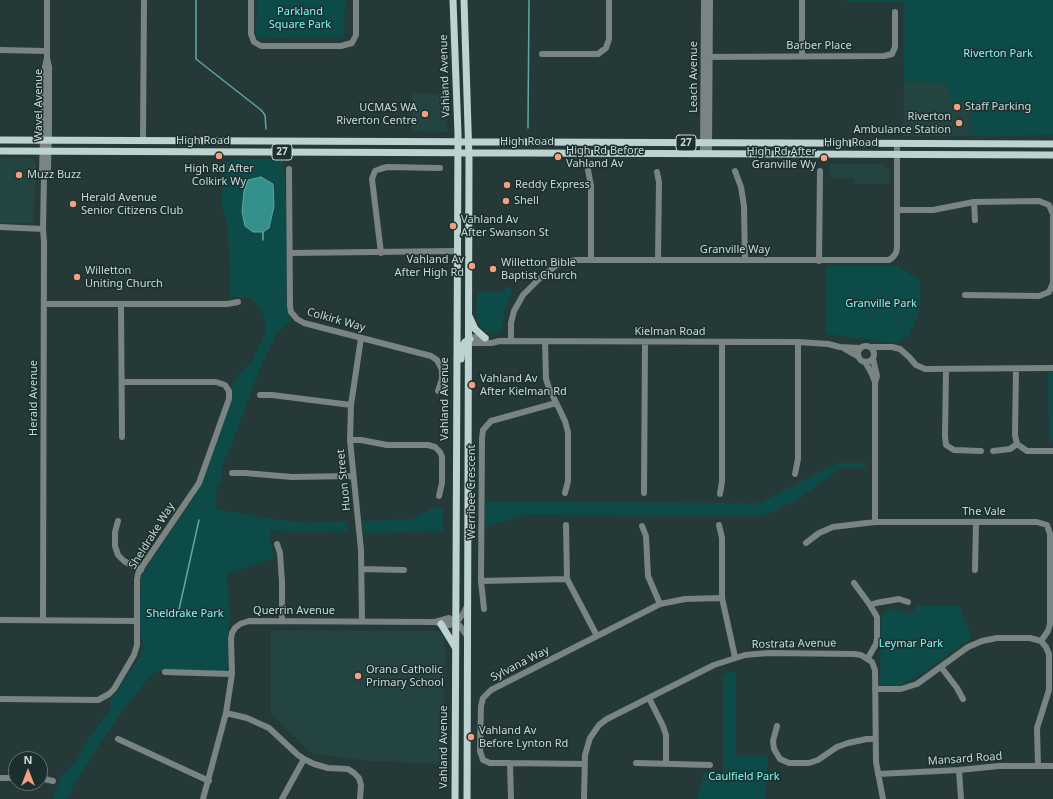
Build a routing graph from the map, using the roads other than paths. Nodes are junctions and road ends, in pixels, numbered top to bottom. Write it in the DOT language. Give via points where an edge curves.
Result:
graph roads {
  1 [pos="47,0"];
  2 [pos="144,0"];
  3 [pos="251,0"];
  4 [pos="356,0"];
  5 [pos="453,0"];
  6 [pos="464,0"];
  7 [pos="609,0"];
  8 [pos="704,0"];
  9 [pos="710,0"];
  10 [pos="802,0"];
  11 [pos="895,12"];
  12 [pos="0,50"];
  13 [pos="47,51"];
  14 [pos="542,54"];
  15 [pos="802,56"];
  16 [pos="707,57"];
  17 [pos="0,140"];
  18 [pos="46,140"];
  19 [pos="144,140"];
  20 [pos="458,142"];
  21 [pos="468,142"];
  22 [pos="706,143"];
  23 [pos="897,144"];
  24 [pos="1053,144"];
  25 [pos="0,151"];
  26 [pos="45,151"];
  27 [pos="457,152"];
  28 [pos="468,152"];
  29 [pos="706,154"];
  30 [pos="897,154"];
  31 [pos="1053,155"];
  32 [pos="440,168"];
  33 [pos="289,169"];
  34 [pos="588,170"];
  35 [pos="735,171"];
  36 [pos="657,172"];
  37 [pos="820,172"];
  38 [pos="974,202"];
  39 [pos="897,210"];
  40 [pos="1053,214"];
  41 [pos="1053,217"];
  42 [pos="975,220"];
  43 [pos="0,227"];
  44 [pos="43,229"];
  45 [pos="457,251"];
  46 [pos="290,253"];
  47 [pos="381,253"];
  48 [pos="591,260"];
  49 [pos="658,260"];
  50 [pos="745,260"];
  51 [pos="819,261"];
  52 [pos="965,295"];
  53 [pos="238,302"];
  54 [pos="44,304"];
  55 [pos="121,305"];
  56 [pos="468,312"];
  57 [pos="456,323"];
  58 [pos="362,338"];
  59 [pos="485,338"];
  60 [pos="471,340"];
  61 [pos="500,341"];
  62 [pos="511,341"];
  63 [pos="545,341"];
  64 [pos="645,342"];
  65 [pos="722,342"];
  66 [pos="798,342"];
  67 [pos="840,346"];
  68 [pos="872,347"];
  69 [pos="892,347"];
  70 [pos="860,348"];
  71 [pos="859,357"];
  72 [pos="874,357"];
  73 [pos="865,362"];
  74 [pos="456,368"];
  75 [pos="1053,368"];
  76 [pos="1016,369"];
  77 [pos="946,370"];
  78 [pos="122,382"];
  79 [pos="875,384"];
  80 [pos="438,391"];
  81 [pos="260,395"];
  82 [pos="556,404"];
  83 [pos="350,405"];
  84 [pos="122,436"];
  85 [pos="350,440"];
  86 [pos="1017,444"];
  87 [pos="980,451"];
  88 [pos="994,451"];
  89 [pos="1053,451"];
  90 [pos="232,473"];
  91 [pos="795,474"];
  92 [pos="353,476"];
  93 [pos="565,493"];
  94 [pos="644,493"];
  95 [pos="720,494"];
  96 [pos="439,496"];
  97 [pos="118,521"];
  98 [pos="875,522"];
  99 [pos="976,522"];
  100 [pos="566,525"];
  101 [pos="642,526"];
  102 [pos="719,526"];
  103 [pos="806,543"];
  104 [pos="277,544"];
  105 [pos="362,569"];
  106 [pos="141,570"];
  107 [pos="404,570"];
  108 [pos="976,570"];
  109 [pos="567,579"];
  110 [pos="481,581"];
  111 [pos="854,583"];
  112 [pos="722,598"];
  113 [pos="908,602"];
  114 [pos="660,604"];
  115 [pos="870,605"];
  116 [pos="467,606"];
  117 [pos="484,609"];
  118 [pos="0,620"];
  119 [pos="43,620"];
  120 [pos="136,621"];
  121 [pos="282,621"];
  122 [pos="362,621"];
  123 [pos="456,622"];
  124 [pos="438,623"];
  125 [pos="467,636"];
  126 [pos="597,636"];
  127 [pos="1041,641"];
  128 [pos="455,647"];
  129 [pos="735,657"];
  130 [pos="868,658"];
  131 [pos="941,667"];
  132 [pos="165,672"];
  133 [pos="232,674"];
  134 [pos="875,689"];
  135 [pos="649,698"];
  136 [pos="0,699"];
  137 [pos="963,699"];
  138 [pos="226,713"];
  139 [pos="777,726"];
  140 [pos="118,739"];
  141 [pos="875,739"];
  142 [pos="304,759"];
  143 [pos="636,763"];
  144 [pos="510,764"];
  145 [pos="584,764"];
  146 [pos="666,764"];
  147 [pos="710,765"];
  148 [pos="1038,765"];
  149 [pos="1053,766"];
  150 [pos="959,770"];
  151 [pos="878,774"];
  152 [pos="48,780"];
  153 [pos="53,781"];
  154 [pos="209,781"];
  155 [pos="203,799"];
  156 [pos="282,799"];
  157 [pos="360,799"];
  158 [pos="454,799"];
  159 [pos="467,799"];
  160 [pos="510,799"];
  161 [pos="584,799"];
  162 [pos="882,799"];
  163 [pos="961,799"];
  1 -- 13 [label="street, Wavel Avenue"];
  2 -- 19 [label="street"];
  3 -- 4 [label="street" via="251,34 254,42 261,46 341,46 352,43 356,35"];
  5 -- 20 [label="main road, Vahland Avenue"];
  6 -- 21 [label="main road, Vahland Avenue"];
  7 -- 14 [label="street" via="609,39 606,48 598,54"];
  8 -- 16 [label="street, Leach Avenue"];
  9 -- 16 [label="street, Leach Avenue"];
  10 -- 15 [label="street"];
  11 -- 15 [label="street, Barber Place" via="896,46 892,54"];
  12 -- 13 [label="street"];
  13 -- 18 [label="street, Wavel Avenue"];
  15 -- 16 [label="street, Barber Place"];
  16 -- 22 [label="street, Leach Avenue"];
  17 -- 18 [label="main road, High Road / 27"];
  18 -- 19 [label="main road, High Road / 27"];
  18 -- 26 [label="street, Herald Avenue"];
  19 -- 20 [label="main road, High Road / 27"];
  20 -- 21 [label="main road, High Road / 27"];
  20 -- 27 [label="main road, Vahland Avenue"];
  21 -- 22 [label="main road, High Road / 27"];
  21 -- 28 [label="main road, Vahland Avenue"];
  22 -- 23 [label="main road, High Road / 27"];
  22 -- 29 [label="street, Leach Avenue"];
  23 -- 24 [label="main road, High Road / 27"];
  23 -- 30 [label="street, Granville Way"];
  25 -- 26 [label="main road, High Road / 27"];
  26 -- 27 [label="main road, High Road / 27"];
  26 -- 44 [label="street, Herald Avenue" via="48,170 44,176"];
  27 -- 28 [label="main road, High Road / 27"];
  27 -- 45 [label="main road, Vahland Avenue"];
  28 -- 29 [label="main road, High Road / 27"];
  28 -- 56 [label="main road, Vahland Avenue"];
  29 -- 30 [label="main road, High Road / 27"];
  30 -- 31 [label="main road, High Road / 27"];
  30 -- 39 [label="street, Granville Way"];
  32 -- 47 [label="street" via="387,168 375,171 372,179"];
  33 -- 46 [label="street, Colkirk Way"];
  34 -- 48 [label="street" via="591,186"];
  35 -- 50 [label="street" via="744,206"];
  36 -- 49 [label="street"];
  37 -- 51 [label="street"];
  38 -- 39 [label="street" via="933,210"];
  38 -- 40 [label="street" via="1039,201 1049,205"];
  38 -- 42 [label="street"];
  39 -- 51 [label="street, Granville Way" via="897,248 893,258 886,261"];
  41 -- 52 [label="street" via="1053,283 1049,292 1039,296"];
  43 -- 44 [label="street"];
  44 -- 54 [label="street, Herald Avenue"];
  45 -- 47 [label="street"];
  45 -- 57 [label="main road, Vahland Avenue"];
  46 -- 47 [label="street"];
  46 -- 58 [label="street, Colkirk Way" via="291,312 304,323"];
  48 -- 49 [label="street, Granville Way"];
  48 -- 62 [label="street, Granville Way" via="576,260 557,265 523,295 514,311"];
  49 -- 50 [label="street, Granville Way"];
  50 -- 51 [label="street, Granville Way"];
  53 -- 55 [label="street"];
  54 -- 55 [label="street"];
  54 -- 119 [label="street, Herald Avenue"];
  55 -- 78 [label="street"];
  56 -- 59 [label="main road" via="475,328"];
  56 -- 60 [label="main road, Vahland Avenue"];
  57 -- 60 [label="main road" via="463,335"];
  57 -- 74 [label="main road, Vahland Avenue"];
  58 -- 80 [label="street, Colkirk Way" via="423,353 437,360 442,370"];
  58 -- 83 [label="street, Huon Street"];
  59 -- 60 [label="street, Kielman Road"];
  59 -- 61 [label="street, Kielman Road"];
  60 -- 61 [label="street, Kielman Road" via="492,343"];
  60 -- 74 [label="main road" via="462,347 461,360"];
  60 -- 116 [label="main road, Vahland Avenue" via="468,349"];
  61 -- 62 [label="street, Kielman Road"];
  62 -- 63 [label="street, Kielman Road"];
  63 -- 64 [label="street, Kielman Road"];
  63 -- 82 [label="street" via="546,379"];
  64 -- 65 [label="street, Kielman Road"];
  64 -- 94 [label="street"];
  65 -- 66 [label="street, Kielman Road"];
  65 -- 95 [label="street"];
  66 -- 67 [label="street, Kielman Road"];
  66 -- 91 [label="street" via="798,458"];
  67 -- 70 [label="street, Kielman Road"];
  67 -- 71 [label="street, Kielman Road"];
  68 -- 69 [label="street"];
  68 -- 70 [label="street, Kielman Road"];
  68 -- 72 [label="street, Kielman Road"];
  69 -- 72 [label="street"];
  69 -- 77 [label="street" via="903,351 920,367"];
  70 -- 71 [label="street"];
  71 -- 73 [label="street, Kielman Road"];
  72 -- 73 [label="street"];
  72 -- 79 [label="street, Kielman Road" via="877,376"];
  73 -- 79 [label="street, Kielman Road"];
  74 -- 123 [label="main road, Vahland Avenue"];
  75 -- 76 [label="street"];
  76 -- 77 [label="street"];
  76 -- 86 [label="street"];
  77 -- 87 [label="street" via="946,445 954,450"];
  78 -- 84 [label="street"];
  78 -- 106 [label="street, Sheldrake Way" via="216,382 225,385 229,391 229,398 199,483"];
  79 -- 98 [label="street, Kielman Road"];
  81 -- 83 [label="street"];
  82 -- 93 [label="street" via="568,432 568,481"];
  82 -- 110 [label="street, Werribee Crescent" via="491,422 483,430"];
  83 -- 85 [label="street, Huon Street"];
  85 -- 92 [label="street, Huon Street"];
  85 -- 96 [label="street" via="435,447 442,457"];
  86 -- 88 [label="street"];
  86 -- 89 [label="street" via="1027,451"];
  90 -- 92 [label="street" via="298,477"];
  92 -- 105 [label="street, Huon Street"];
  97 -- 106 [label="street" via="115,532 118,555"];
  98 -- 99 [label="street, The Vale"];
  98 -- 103 [label="street, The Vale" via="833,527"];
  99 -- 108 [label="street"];
  99 -- 127 [label="street, The Vale" via="1038,522 1047,525 1050,534 1050,624"];
  100 -- 109 [label="street"];
  101 -- 114 [label="street" via="646,536 648,576"];
  102 -- 112 [label="street" via="722,538"];
  104 -- 121 [label="street" via="282,582"];
  105 -- 107 [label="street"];
  105 -- 122 [label="street, Huon Street"];
  106 -- 120 [label="street, Sheldrake Way" via="137,580"];
  109 -- 110 [label="street"];
  109 -- 126 [label="street"];
  110 -- 117 [label="street, Werribee Crescent"];
  111 -- 115 [label="street"];
  112 -- 114 [label="street, Sylvana Way" via="685,599"];
  112 -- 129 [label="street"];
  113 -- 115 [label="street" via="899,599"];
  114 -- 126 [label="street, Sylvana Way"];
  115 -- 130 [label="street" via="877,617 878,638"];
  116 -- 123 [label="street"];
  116 -- 125 [label="main road, Vahland Avenue"];
  118 -- 119 [label="street"];
  119 -- 120 [label="street"];
  120 -- 136 [label="street, Sheldrake Way" via="137,645 134,654 109,694 98,700"];
  121 -- 122 [label="street, Querrin Avenue"];
  121 -- 133 [label="street, Querrin Avenue" via="249,621 235,628 231,639"];
  122 -- 124 [label="street, Querrin Avenue"];
  123 -- 124 [label="street, Querrin Avenue" via="449,618"];
  123 -- 125 [label="street"];
  123 -- 128 [label="main road, Vahland Avenue"];
  124 -- 128 [label="main road"];
  125 -- 159 [label="main road, Vahland Avenue"];
  126 -- 144 [label="street, Sylvana Way" via="490,690 483,698 481,758 486,762"];
  127 -- 131 [label="street" via="1030,638 997,638 982,641 968,647"];
  127 -- 148 [label="street" via="1049,654 1049,690 1037,728"];
  128 -- 158 [label="main road, Vahland Avenue"];
  129 -- 130 [label="street, Rostrata Avenue" via="768,653 854,654"];
  129 -- 135 [label="street, Rostrata Avenue"];
  130 -- 134 [label="street" via="875,670"];
  131 -- 134 [label="street" via="917,684 901,689"];
  131 -- 137 [label="street"];
  132 -- 133 [label="street"];
  133 -- 138 [label="street, Querrin Avenue"];
  134 -- 141 [label="street"];
  135 -- 145 [label="street, Rostrata Avenue" via="599,725 586,748"];
  135 -- 146 [label="street" via="666,735"];
  138 -- 142 [label="street" via="247,718 269,728"];
  138 -- 154 [label="street, Querrin Avenue"];
  139 -- 141 [label="street" via="773,741 774,749 780,758 789,763 809,763 848,742"];
  140 -- 154 [label="street"];
  141 -- 151 [label="street"];
  142 -- 156 [label="street"];
  142 -- 157 [label="street" via="328,768 348,769 354,773 361,785"];
  143 -- 146 [label="street"];
  144 -- 145 [label="street, Sylvana Way"];
  144 -- 160 [label="street"];
  145 -- 161 [label="street, Rostrata Avenue"];
  146 -- 147 [label="street"];
  148 -- 149 [label="street, Mansard Road"];
  148 -- 150 [label="street, Mansard Road"];
  150 -- 151 [label="street, Mansard Road"];
  150 -- 163 [label="street"];
  151 -- 162 [label="street"];
  152 -- 153 [label="street"];
  154 -- 155 [label="street, Querrin Avenue"];
}
